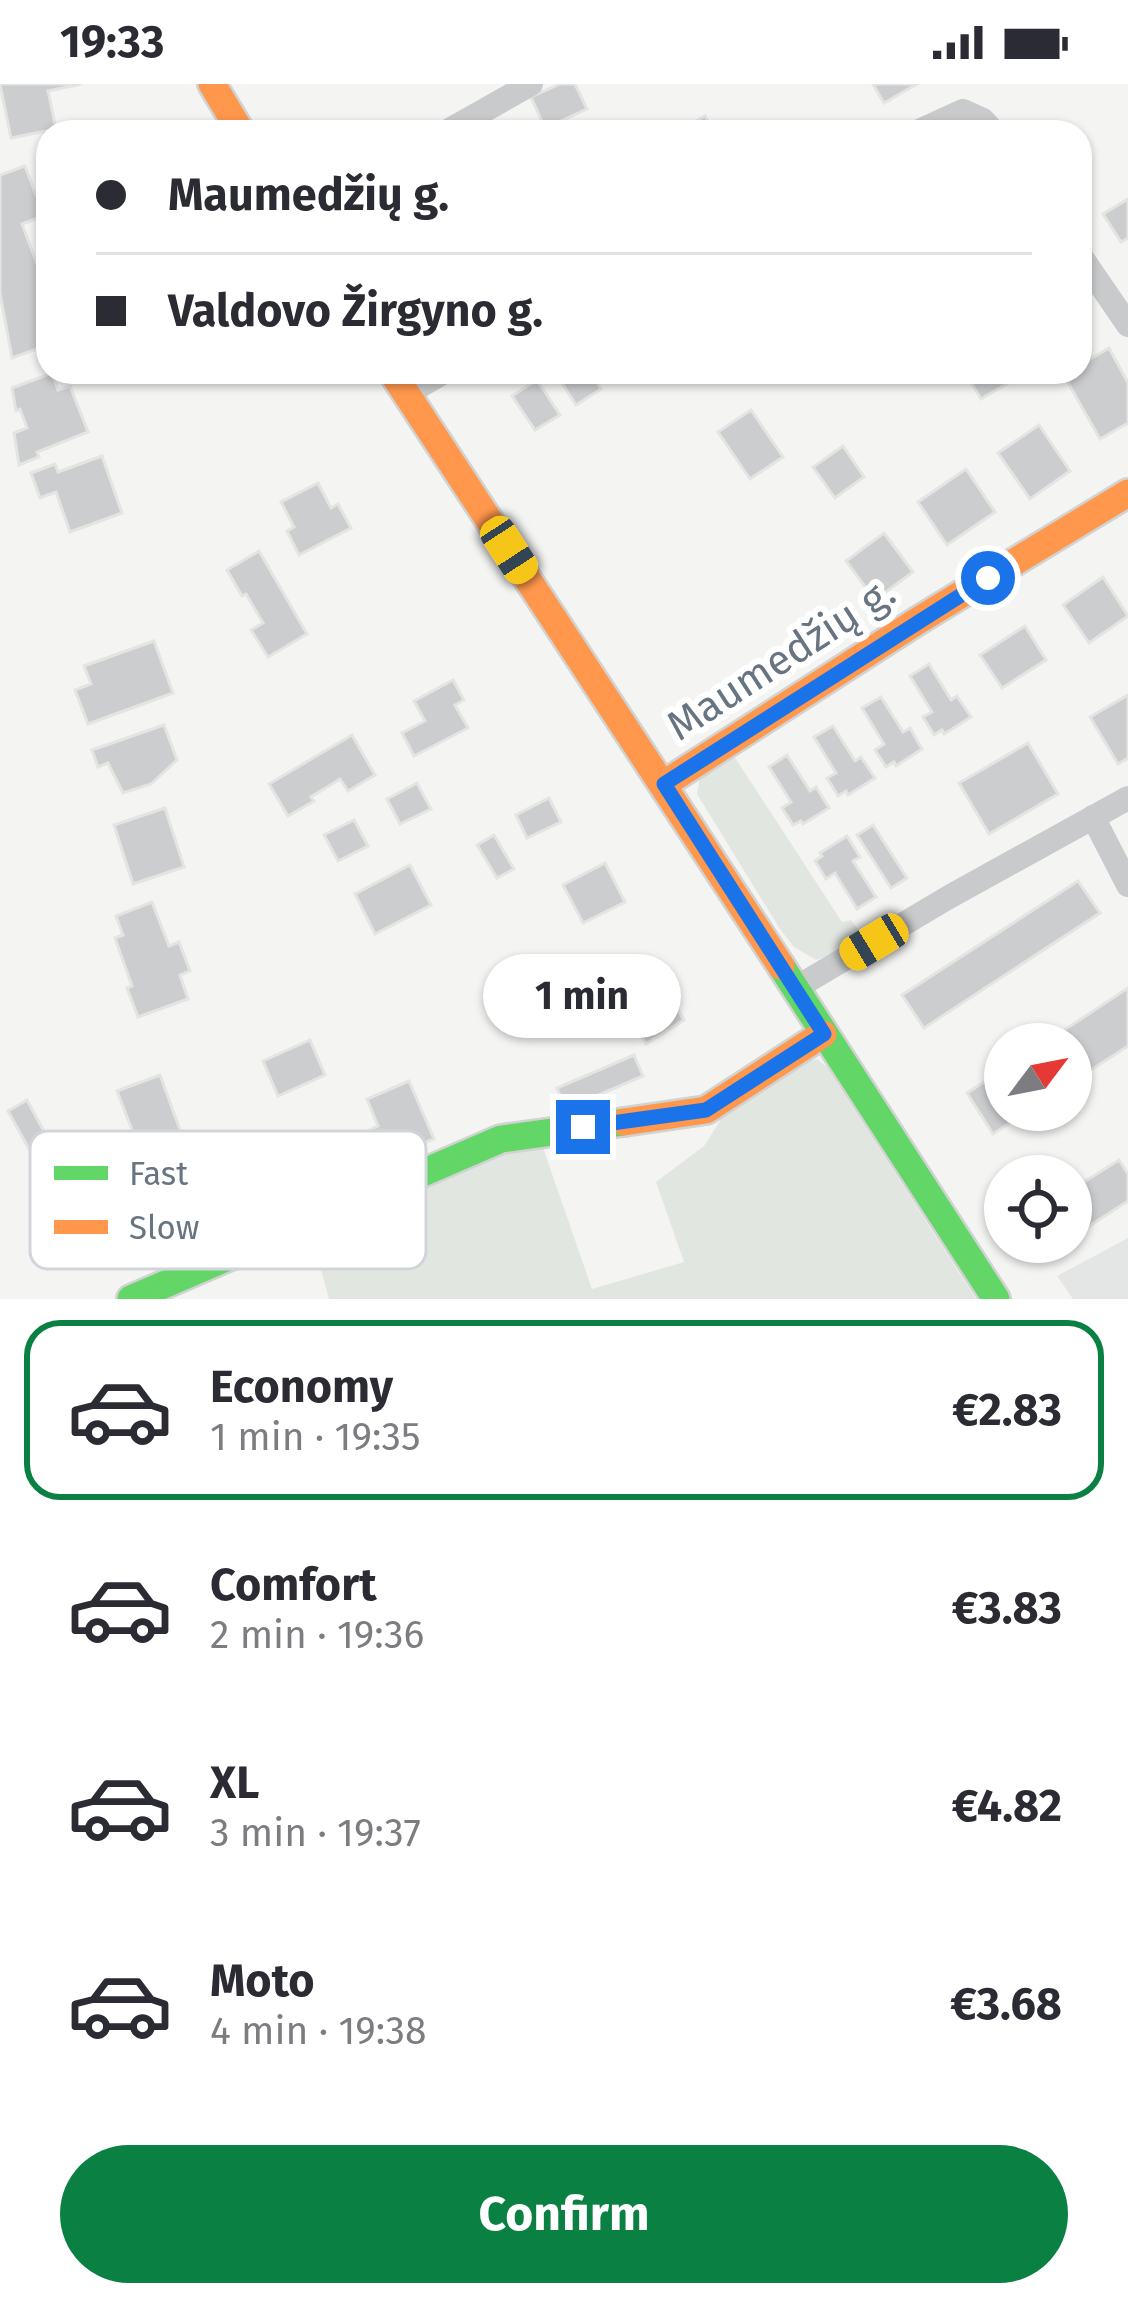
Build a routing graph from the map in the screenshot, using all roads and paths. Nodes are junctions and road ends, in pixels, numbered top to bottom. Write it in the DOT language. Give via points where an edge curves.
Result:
graph roads {
  1 [pos="212,84"];
  2 [pos="531,84"];
  3 [pos="234,120"];
  4 [pos="467,120"];
  5 [pos="943,120"];
  6 [pos="983,120"];
  7 [pos="1092,272"];
  8 [pos="1128,325"];
  9 [pos="400,384"];
  10 [pos="1128,493"];
  11 [pos="664,784"];
  12 [pos="1128,798"];
  13 [pos="1093,817"];
  14 [pos="1128,885"];
  15 [pos="794,989"];
  16 [pos="824,1034"];
  17 [pos="426,1172"];
  18 [pos="201,1269"];
  19 [pos="131,1299"];
  20 [pos="996,1299"];
  1 -- 3 [label="street"];
  2 -- 4 [label="street"];
  5 -- 6 [label="street" via="963,111"];
  7 -- 8 [label="street"];
  9 -- 11 [label="street"];
  10 -- 11 [label="street, Maumedžių g."];
  11 -- 15 [label="street"];
  12 -- 13 [label="street"];
  13 -- 14 [label="street"];
  13 -- 15 [label="street"];
  15 -- 16 [label="street"];
  16 -- 17 [label="street" via="706,1110 502,1139"];
  16 -- 20 [label="street"];
  18 -- 19 [label="street"];
}
